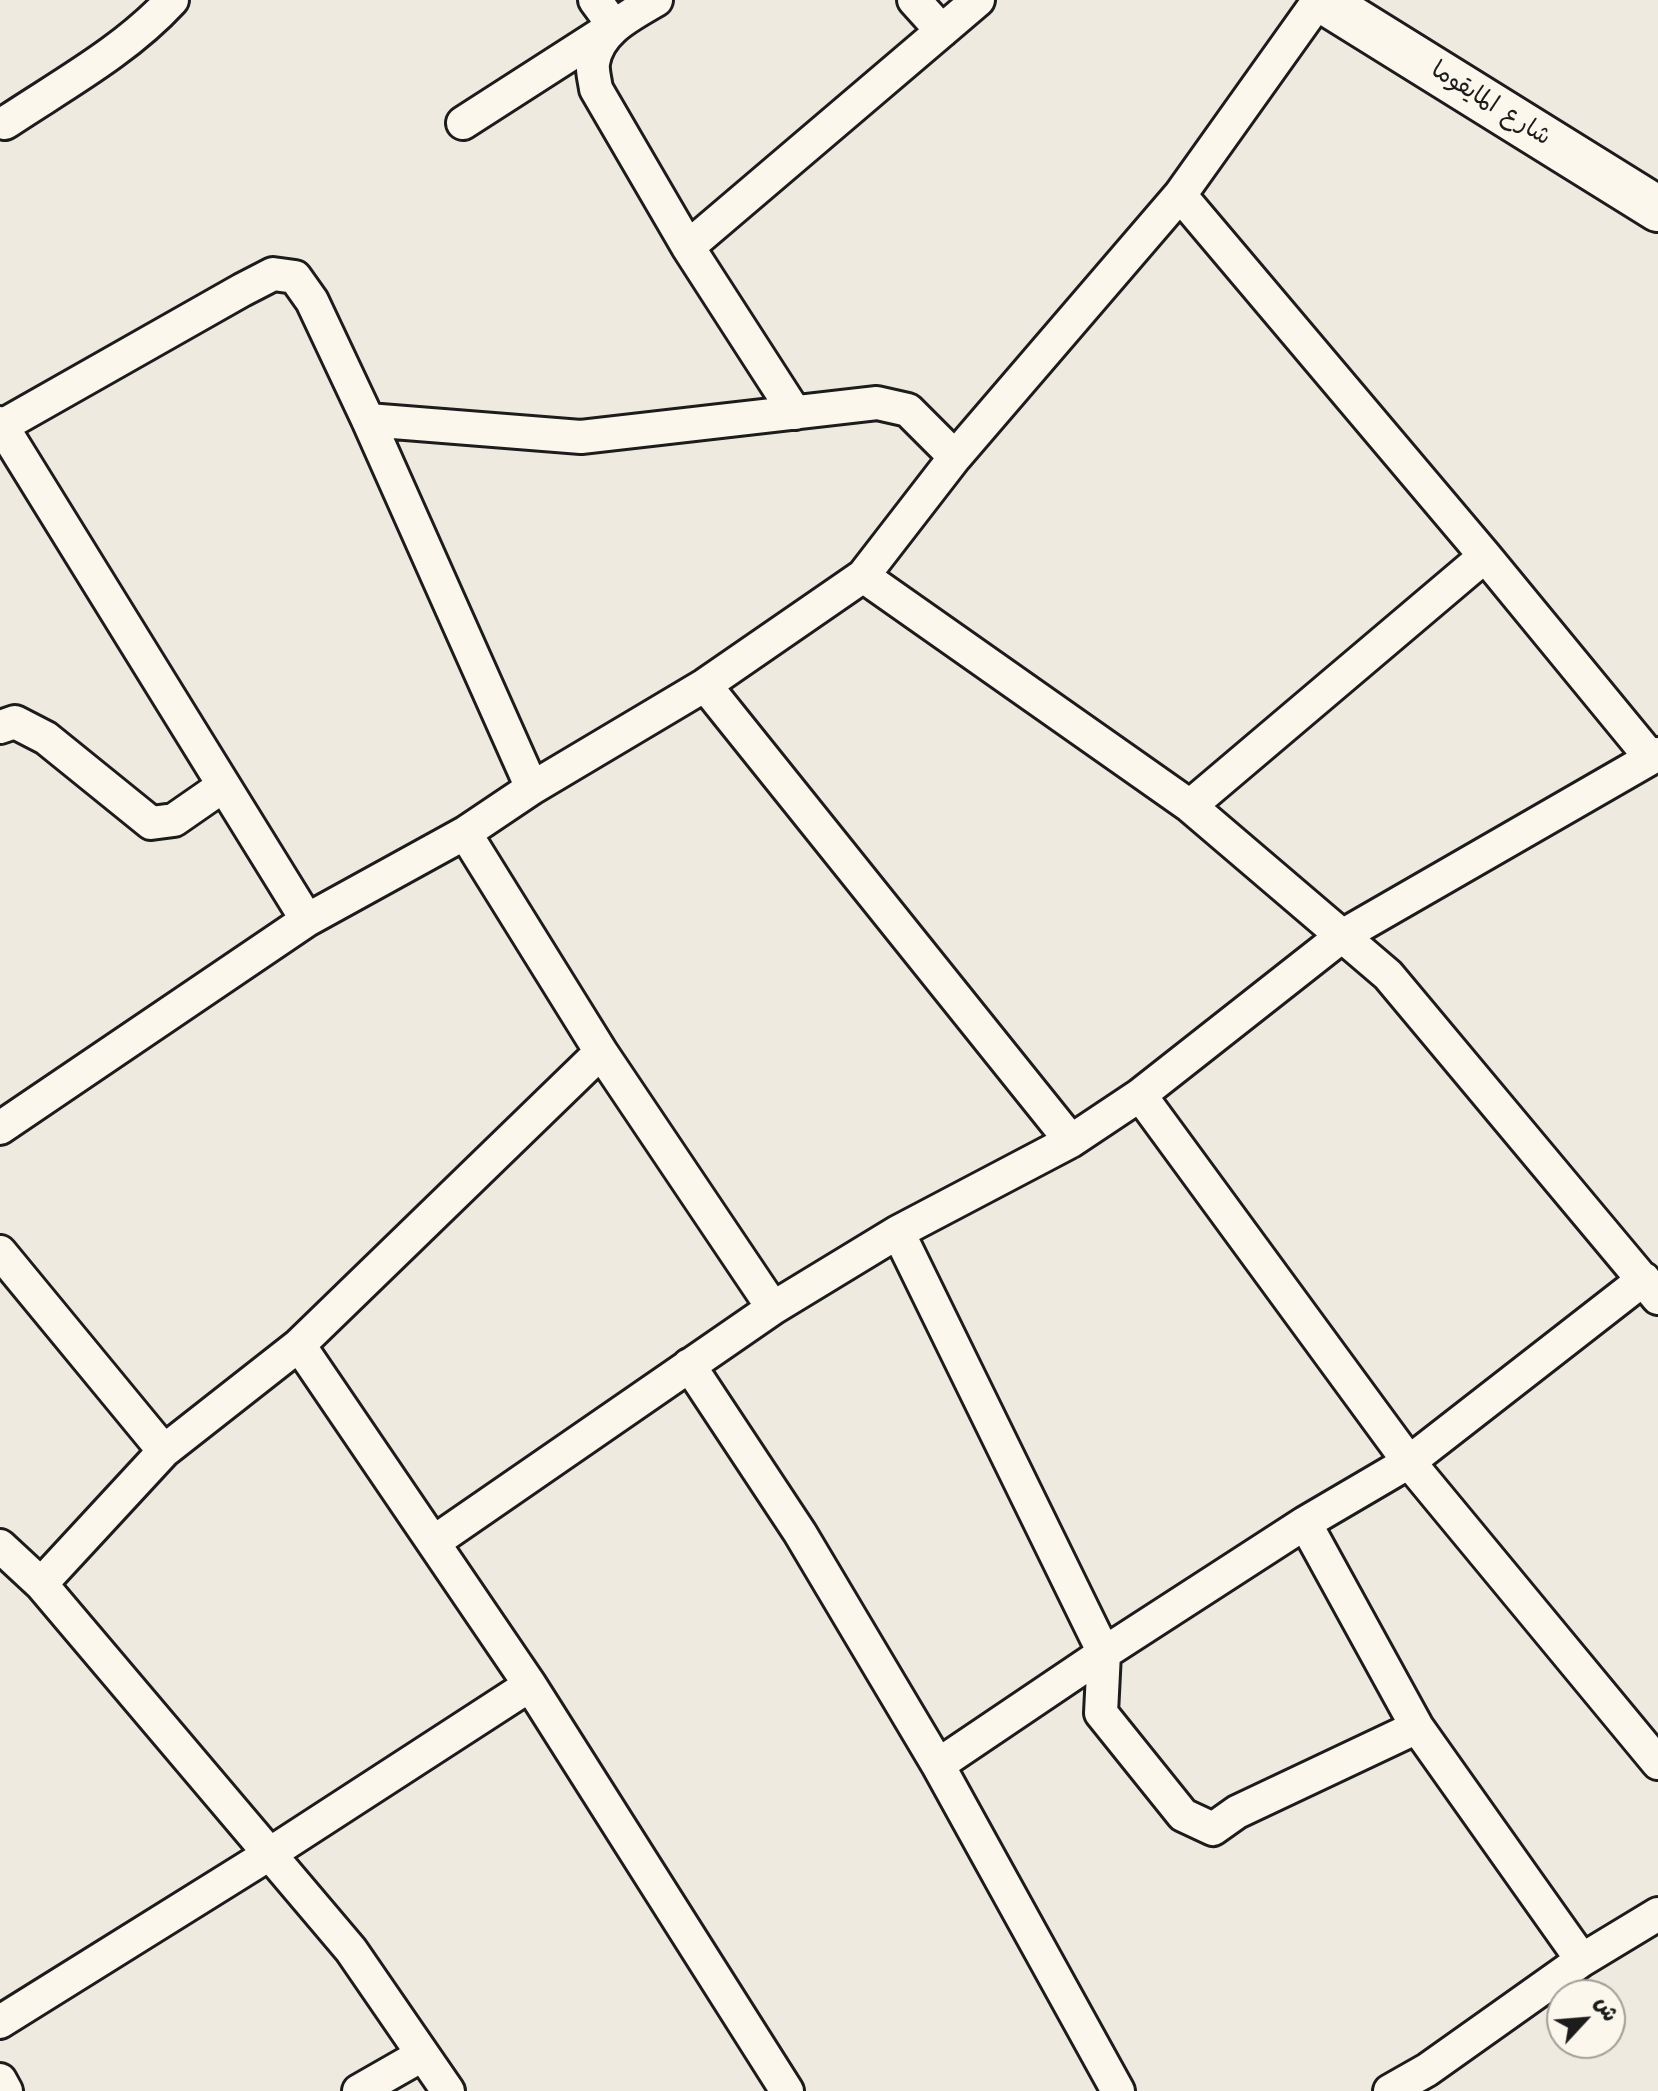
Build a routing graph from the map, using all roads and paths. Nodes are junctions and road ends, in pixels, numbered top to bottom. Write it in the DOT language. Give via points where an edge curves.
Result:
graph roads {
  1 [pos="656,0"];
  2 [pos="914,0"];
  3 [pos="978,0"];
  4 [pos="1321,0"];
  5 [pos="158,5"];
  6 [pos="605,13"];
  7 [pos="942,31"];
  8 [pos="5,123"];
  9 [pos="463,123"];
  10 [pos="1180,195"];
  11 [pos="1658,209"];
  12 [pos="688,247"];
  13 [pos="795,413"];
  14 [pos="368,420"];
  15 [pos="1,425"];
  16 [pos="955,457"];
  17 [pos="1485,556"];
  18 [pos="863,576"];
  19 [pos="705,685"];
  20 [pos="0,727"];
  21 [pos="1654,756"];
  22 [pos="223,786"];
  23 [pos="532,788"];
  24 [pos="1190,806"];
  25 [pos="465,833"];
  26 [pos="307,920"];
  27 [pos="1342,936"];
  28 [pos="601,1052"];
  29 [pos="1140,1095"];
  30 [pos="0,1128"];
  31 [pos="1071,1141"];
  32 [pos="898,1232"];
  33 [pos="0,1252"];
  34 [pos="1651,1288"];
  35 [pos="773,1308"];
  36 [pos="299,1345"];
  37 [pos="689,1365"];
  38 [pos="164,1451"];
  39 [pos="1409,1462"];
  40 [pos="1305,1523"];
  41 [pos="434,1542"];
  42 [pos="0,1546"];
  43 [pos="41,1584"];
  44 [pos="1104,1653"];
  45 [pos="530,1685"];
  46 [pos="1417,1727"];
  47 [pos="1658,1763"];
  48 [pos="938,1765"];
  49 [pos="271,1853"];
  50 [pos="1658,1914"];
  51 [pos="1582,1960"];
  52 [pos="0,2022"];
  53 [pos="422,2055"];
  54 [pos="0,2080"];
  55 [pos="1434,2080"];
  56 [pos="6,2091"];
  57 [pos="359,2091"];
  58 [pos="448,2091"];
  59 [pos="787,2091"];
  60 [pos="1118,2091"];
  61 [pos="1390,2091"];
  1 -- 6 [label="street"];
  2 -- 7 [label="street"];
  3 -- 7 [label="street"];
  4 -- 10 [label="street"];
  4 -- 11 [label="street, شارع المايقوما"];
  5 -- 8 [label="street" via="129,41"];
  6 -- 9 [label="street"];
  6 -- 12 [label="street" via="593,63 596,89"];
  7 -- 12 [label="street"];
  10 -- 16 [label="street"];
  10 -- 17 [label="street"];
  12 -- 13 [label="street"];
  13 -- 14 [label="street" via="581,437"];
  13 -- 16 [label="street" via="877,403 908,410"];
  14 -- 15 [label="street" via="312,301 295,277 273,274"];
  14 -- 23 [label="street"];
  15 -- 22 [label="street"];
  16 -- 18 [label="street"];
  17 -- 21 [label="street"];
  17 -- 24 [label="street"];
  18 -- 19 [label="street"];
  18 -- 24 [label="street"];
  19 -- 23 [label="street"];
  19 -- 31 [label="street"];
  20 -- 22 [label="street" via="15,722 46,738 151,823 174,820"];
  21 -- 27 [label="street"];
  22 -- 26 [label="street"];
  23 -- 25 [label="street"];
  24 -- 27 [label="street"];
  25 -- 26 [label="street"];
  25 -- 28 [label="street"];
  26 -- 30 [label="street"];
  27 -- 29 [label="street"];
  27 -- 34 [label="street" via="1388,975"];
  28 -- 35 [label="street"];
  28 -- 36 [label="street"];
  29 -- 31 [label="street"];
  29 -- 39 [label="street"];
  31 -- 32 [label="street"];
  32 -- 35 [label="street"];
  32 -- 44 [label="street"];
  33 -- 38 [label="street"];
  34 -- 39 [label="street"];
  35 -- 37 [label="street"];
  36 -- 38 [label="street"];
  36 -- 41 [label="street"];
  37 -- 41 [label="street"];
  37 -- 48 [label="street" via="800,1533"];
  38 -- 43 [label="street"];
  39 -- 40 [label="street"];
  39 -- 47 [label="street"];
  40 -- 44 [label="street"];
  40 -- 46 [label="street"];
  41 -- 45 [label="street"];
  42 -- 43 [label="street"];
  43 -- 49 [label="street"];
  44 -- 46 [label="street" via="1101,1713 1183,1815 1213,1829 1237,1812"];
  44 -- 48 [label="street"];
  45 -- 49 [label="street"];
  45 -- 59 [label="street"];
  46 -- 51 [label="street"];
  48 -- 60 [label="street"];
  49 -- 52 [label="street"];
  49 -- 53 [label="street" via="351,1950"];
  50 -- 51 [label="street"];
  51 -- 55 [label="street"];
  53 -- 57 [label="street"];
  53 -- 58 [label="street"];
  54 -- 56 [label="street"];
  55 -- 61 [label="street"];
}
